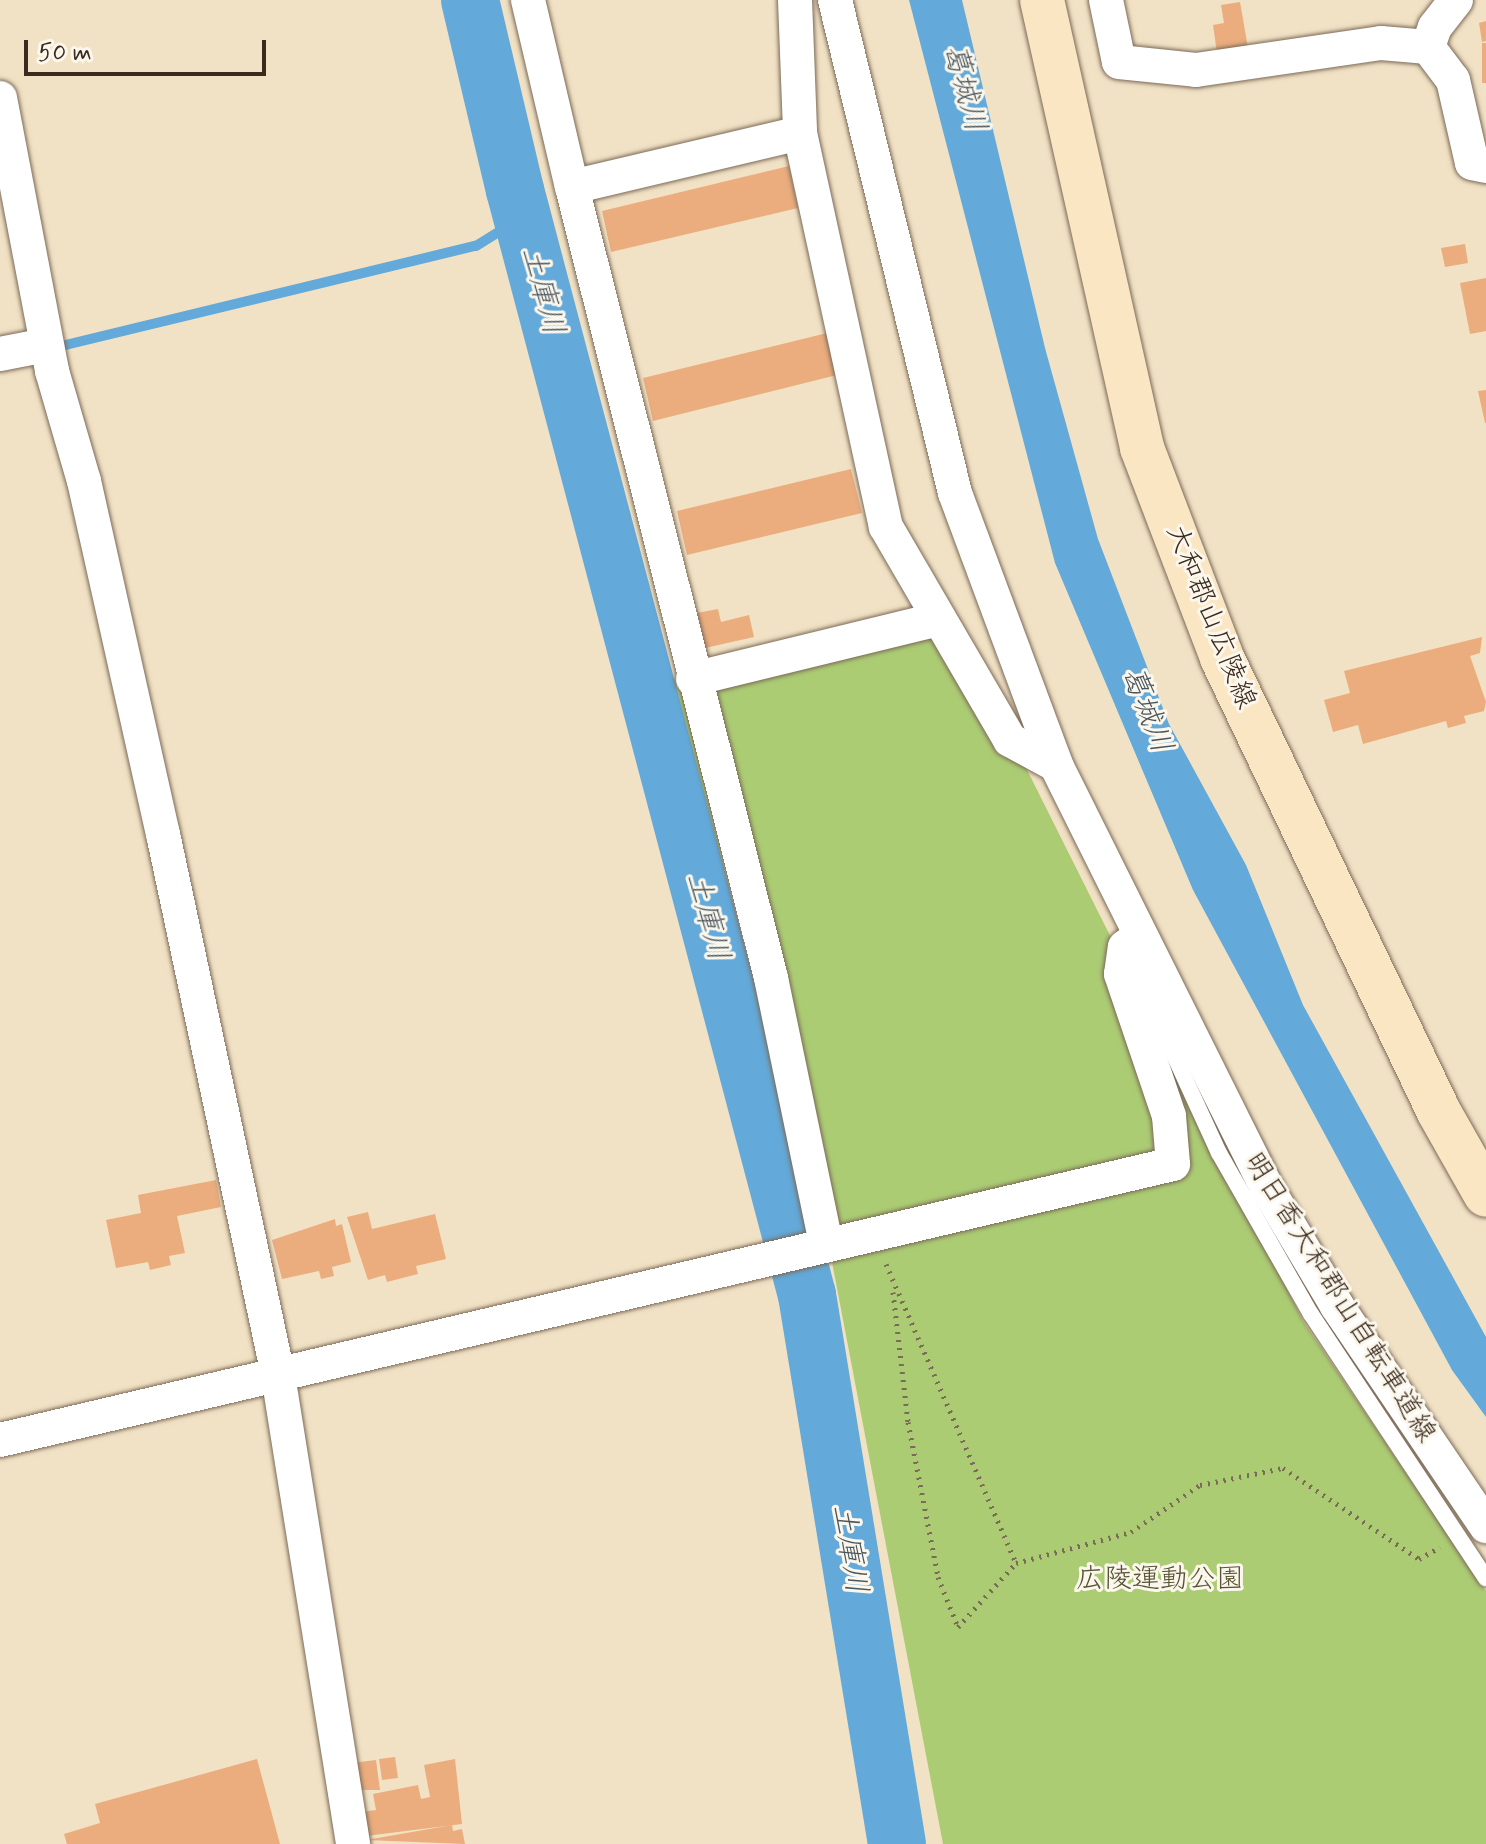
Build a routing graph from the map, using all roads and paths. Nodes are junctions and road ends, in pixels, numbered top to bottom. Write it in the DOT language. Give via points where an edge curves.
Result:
graph roads {
  1 [pos="528,0"];
  2 [pos="795,0"];
  3 [pos="835,0"];
  4 [pos="1042,0"];
  5 [pos="1106,0"];
  6 [pos="1456,0"];
  7 [pos="1428,47"];
  8 [pos="0,98"];
  9 [pos="800,133"];
  10 [pos="1486,166"];
  11 [pos="572,187"];
  12 [pos="0,354"];
  13 [pos="49,358"];
  14 [pos="939,619"];
  15 [pos="693,679"];
  16 [pos="1056,765"];
  17 [pos="1133,942"];
  18 [pos="1486,1195"];
  19 [pos="876,1233"];
  20 [pos="826,1243"];
  21 [pos="891,1280"];
  22 [pos="278,1375"];
  23 [pos="0,1440"];
  24 [pos="1486,1526"];
  25 [pos="1419,1559"];
  26 [pos="1016,1563"];
  27 [pos="1486,1578"];
  28 [pos="353,1844"];
  1 -- 11 [label="street"];
  2 -- 9 [label="street"];
  3 -- 16 [label="street" via="955,493"];
  4 -- 18 [label="main road, 大和郡山広陵線" via="1142,448 1222,658 1439,1112"];
  5 -- 7 [label="street" via="1119,62 1196,70 1381,43"];
  6 -- 7 [label="street" via="1435,27"];
  7 -- 10 [label="street" via="1453,80 1472,163"];
  8 -- 13 [label="street"];
  9 -- 11 [label="street"];
  9 -- 14 [label="street" via="886,527"];
  11 -- 15 [label="street"];
  12 -- 13 [label="street"];
  13 -- 22 [label="street" via="84,481"];
  14 -- 15 [label="street"];
  14 -- 16 [label="street" via="1010,740"];
  15 -- 20 [label="street" via="771,978"];
  16 -- 17 [label="street"];
  17 -- 19 [label="street" via="1121,974 1169,1116 1173,1164"];
  17 -- 24 [label="street" via="1337,1306"];
  17 -- 27 [label="lane, 明日香大和郡山自転車道線" via="1219,1153 1303,1300"];
  19 -- 20 [label="street"];
  19 -- 21 [label="path"];
  20 -- 22 [label="street"];
  21 -- 26 [label="path"];
  21 -- 26 [label="path" via="908,1422 932,1546 958,1627"];
  22 -- 23 [label="street"];
  22 -- 28 [label="street"];
  25 -- 26 [label="path" via="1283,1468 1200,1485 1131,1532"];
}
